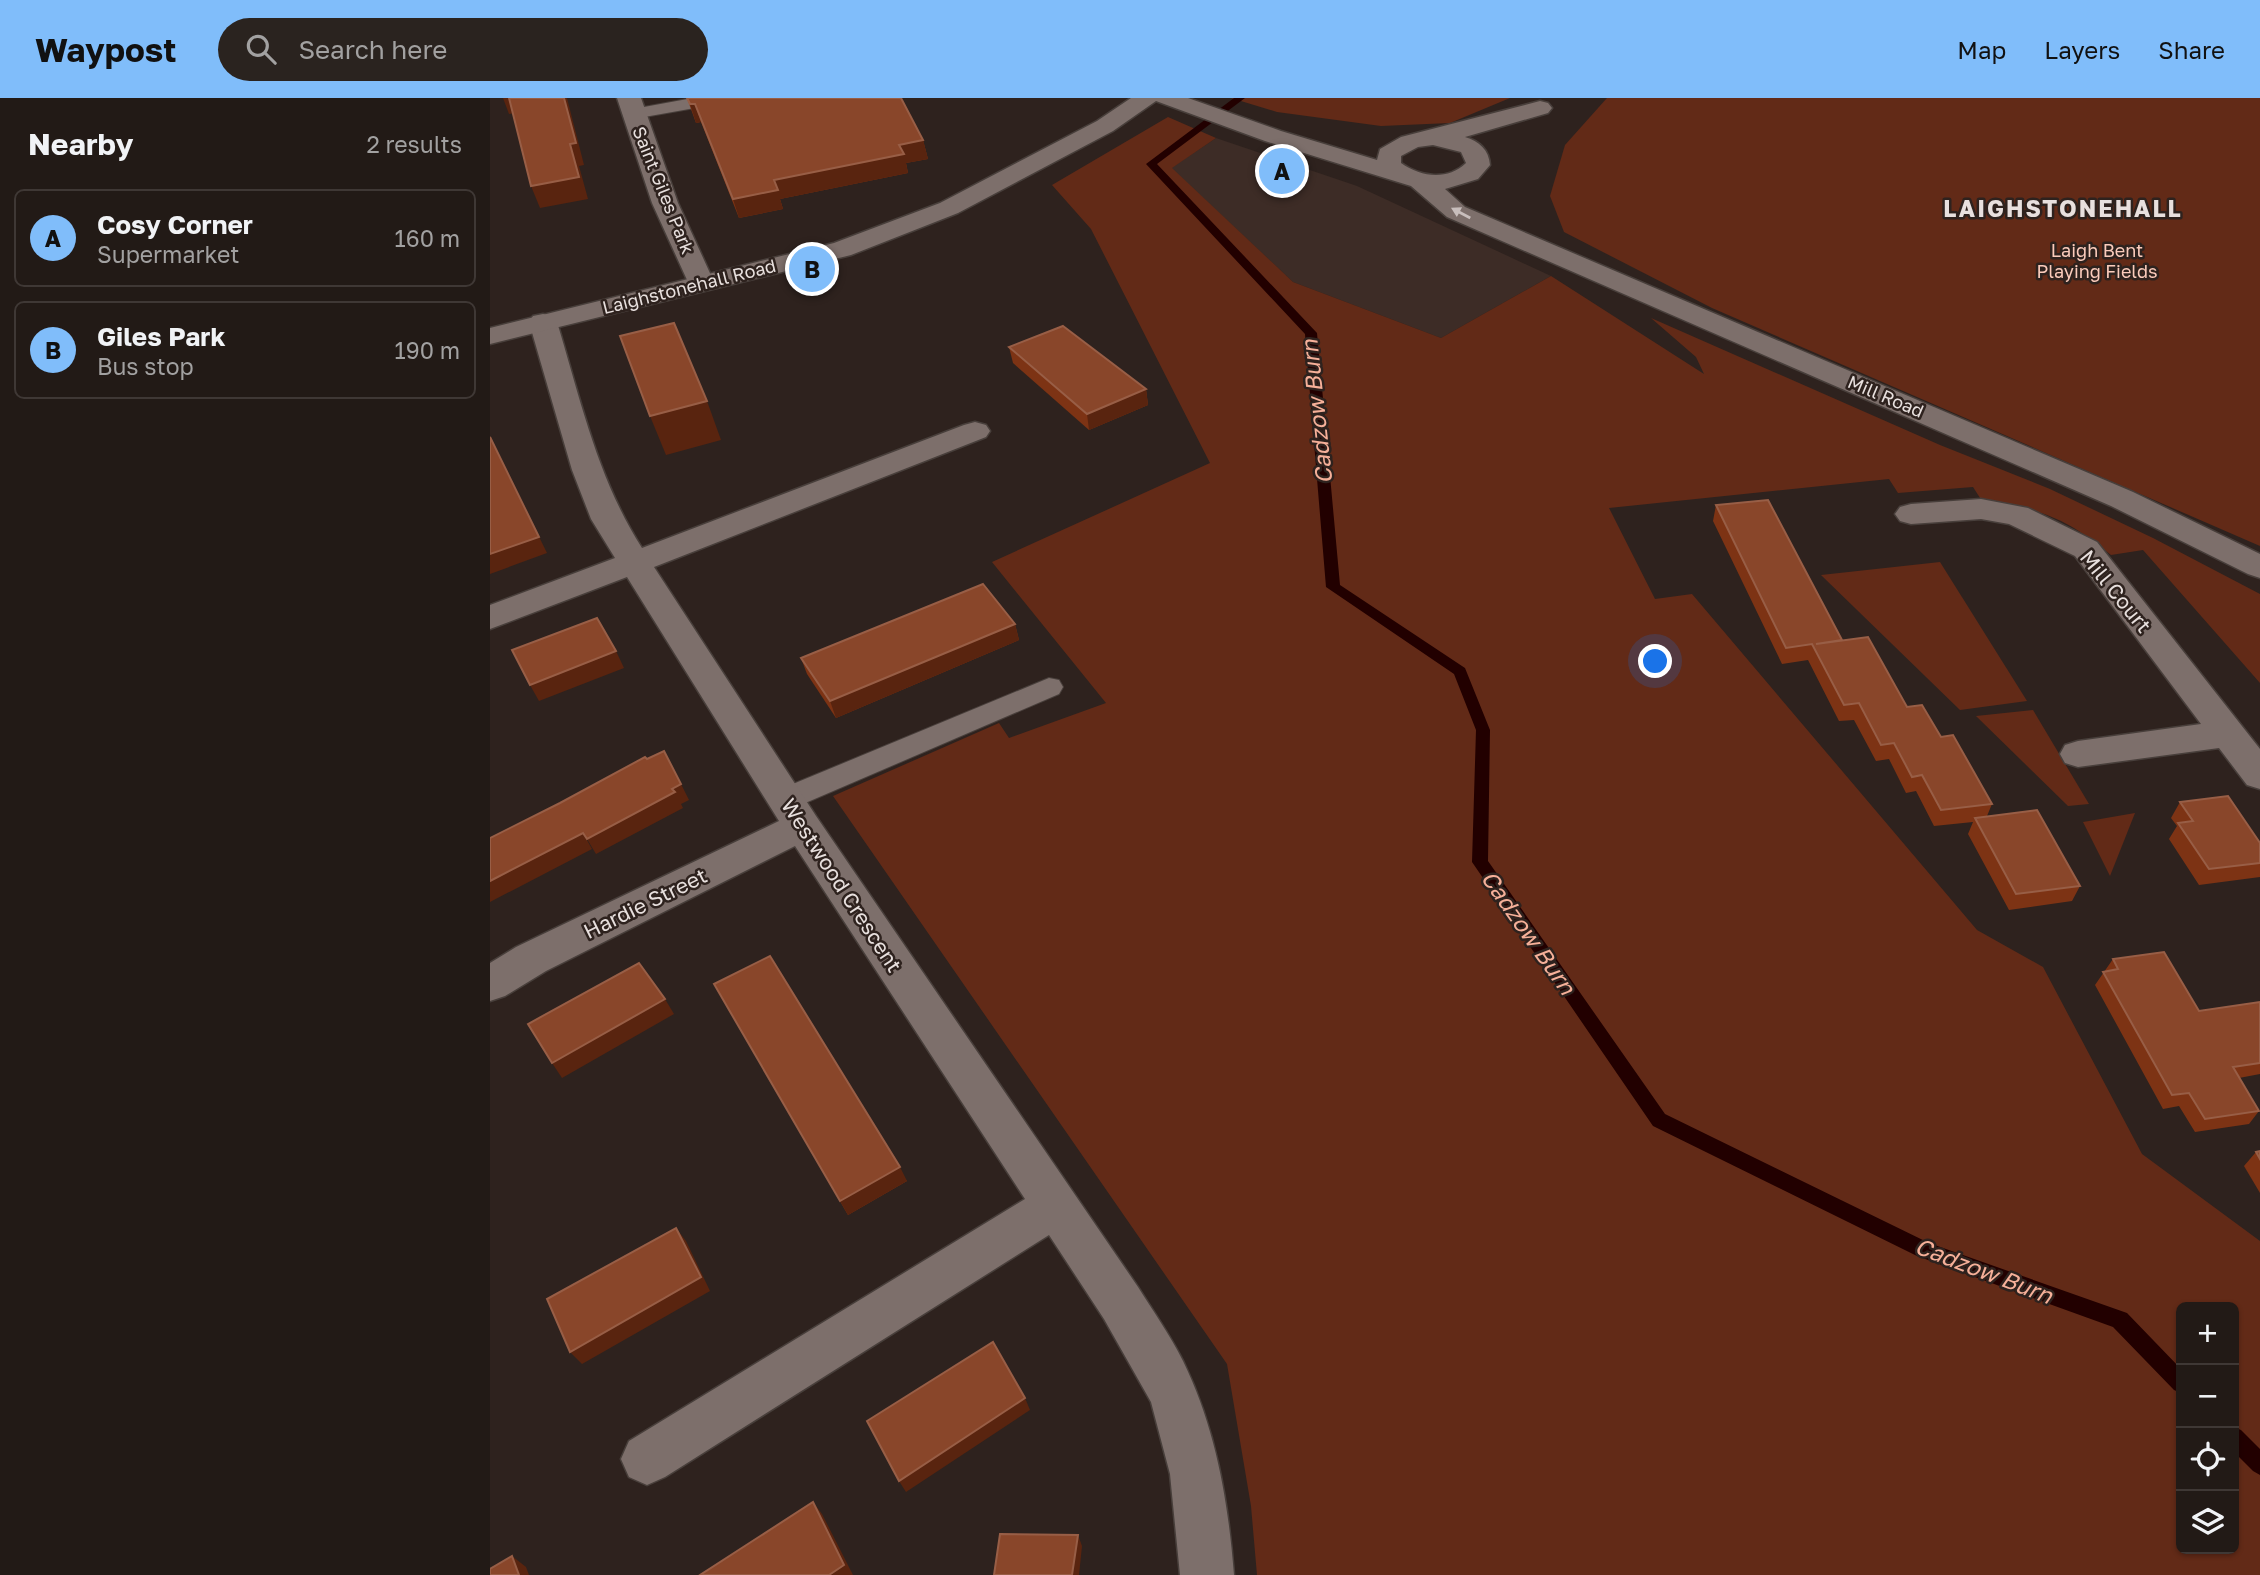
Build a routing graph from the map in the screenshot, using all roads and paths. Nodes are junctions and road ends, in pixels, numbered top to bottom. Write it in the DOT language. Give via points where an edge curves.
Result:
graph roads {
  1 [pos="723,98"];
  2 [pos="1147,98"];
  3 [pos="1166,98"];
  4 [pos="1546,103"];
  5 [pos="631,106"];
  6 [pos="1273,136"];
  7 [pos="1433,138"];
  8 [pos="1399,145"];
  9 [pos="1410,177"];
  10 [pos="1481,178"];
  11 [pos="1508,234"];
  12 [pos="701,282"];
  13 [pos="543,322"];
  14 [pos="490,336"];
  15 [pos="975,431"];
  16 [pos="1911,514"];
  17 [pos="635,562"];
  18 [pos="2260,567"];
  19 [pos="490,618"];
  20 [pos="1049,687"];
  21 [pos="2227,734"];
  22 [pos="2078,754"];
  23 [pos="2260,775"];
  24 [pos="794,812"];
  25 [pos="490,984"];
  26 [pos="1054,1206"];
  27 [pos="647,1459"];
  28 [pos="1207,1575"];
  1 -- 5 [label="lane"];
  2 -- 12 [label="street, Laighstonehall Road" via="1105,126 949,208 842,249"];
  3 -- 6 [label="street"];
  4 -- 7 [label="street"];
  4 -- 10 [label="street"];
  5 -- 12 [label="street, Saint Giles Park" via="665,203"];
  6 -- 8 [label="street" via="1331,146"];
  6 -- 9 [label="street"];
  7 -- 8 [label="street"];
  7 -- 10 [label="street" via="1473,150"];
  8 -- 9 [label="street" via="1389,155 1389,165"];
  9 -- 10 [label="street" via="1435,182"];
  11 -- 9 [label="street, Mill Road, one-way" via="1457,212"];
  10 -- 11 [label="street" via="1490,213"];
  11 -- 18 [label="street, Mill Road" via="2122,499"];
  12 -- 13 [label="street, Laighstonehall Road"];
  13 -- 14 [label="street, Laighstonehall Road"];
  13 -- 17 [label="street, Westwood Crescent" via="587,470 607,519"];
  15 -- 17 [label="street"];
  16 -- 21 [label="street, Mill Court" via="1981,509 2017,515 2086,549"];
  17 -- 19 [label="street"];
  17 -- 24 [label="street, Westwood Crescent"];
  20 -- 24 [label="lane"];
  21 -- 22 [label="street"];
  21 -- 23 [label="street, Mill Court"];
  24 -- 25 [label="street, Hardie Street"];
  24 -- 26 [label="street, Westwood Crescent"];
  26 -- 27 [label="street"];
  26 -- 28 [label="street, Westwood Crescent" via="1121,1303 1165,1378 1192,1451"];
}
